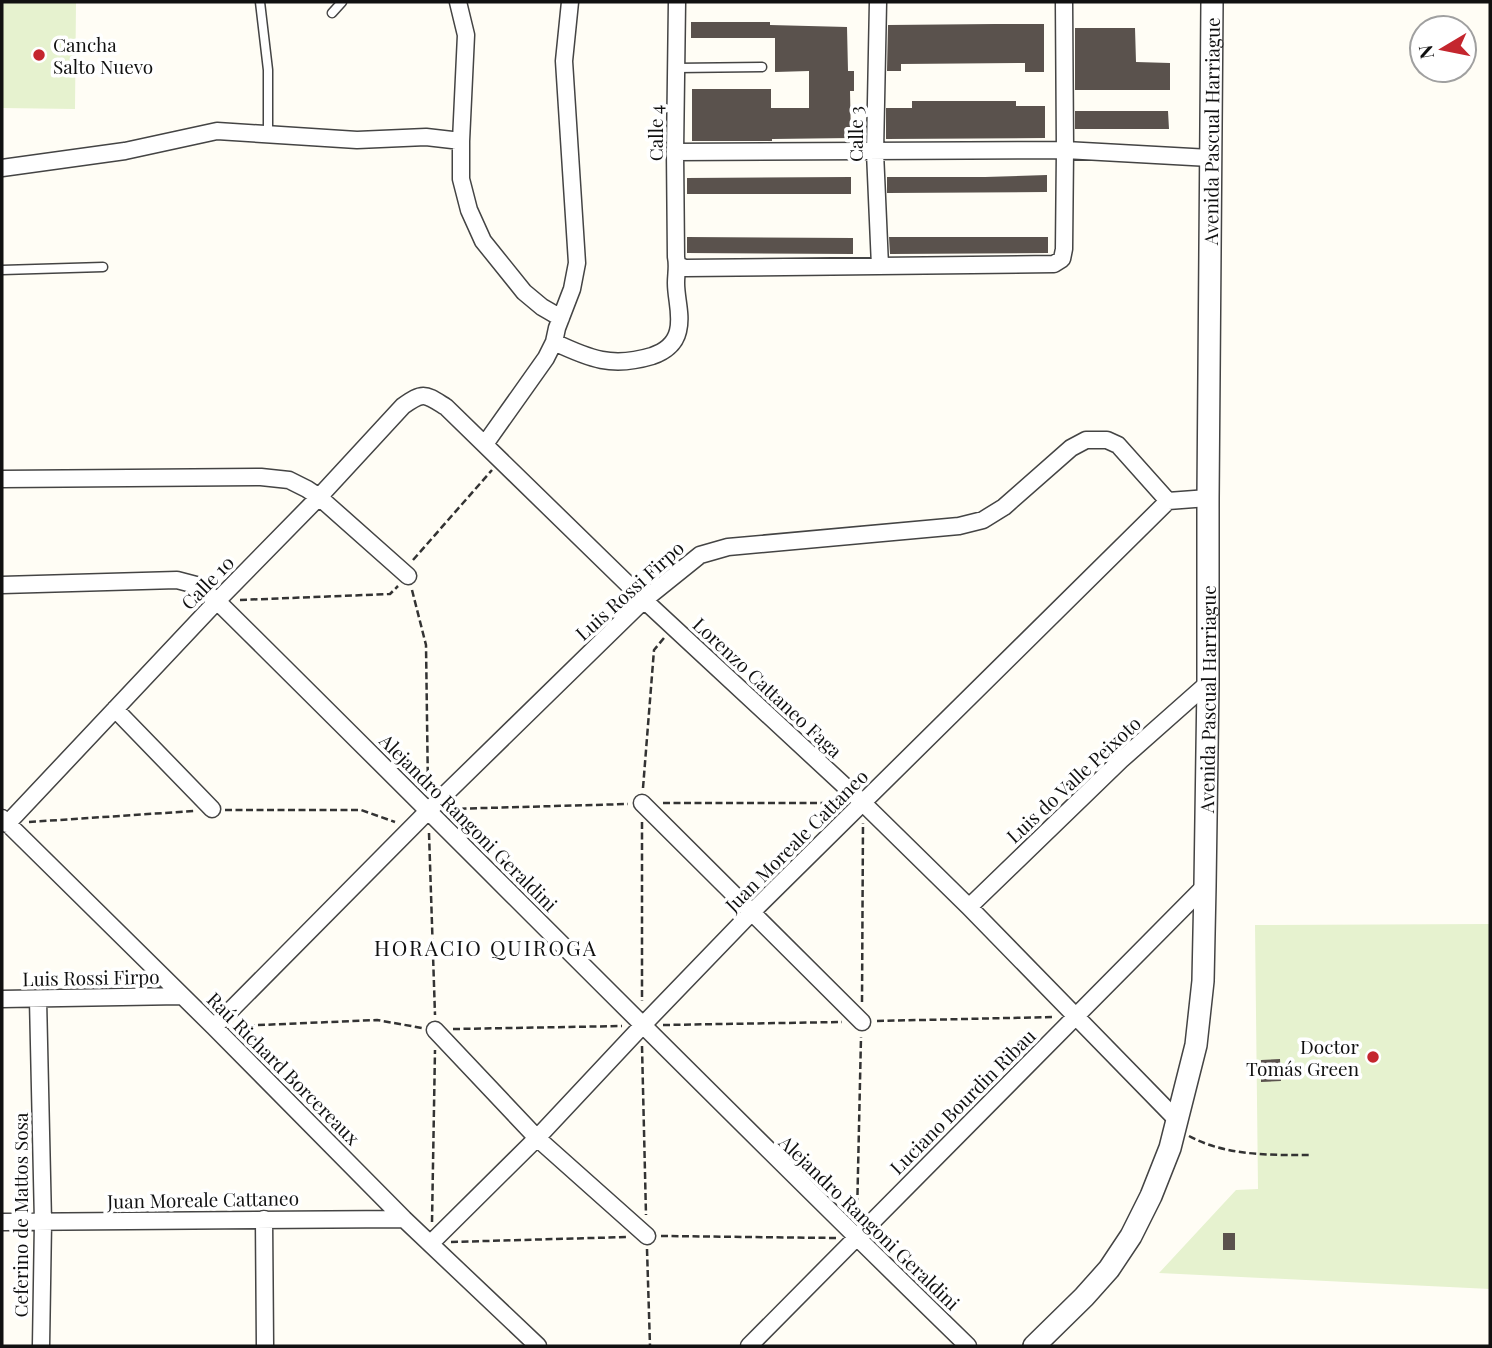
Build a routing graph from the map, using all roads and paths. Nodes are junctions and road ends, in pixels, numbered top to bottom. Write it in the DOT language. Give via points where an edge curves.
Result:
graph roads {
  1 [pos="260,2"];
  2 [pos="342,2"];
  3 [pos="458,2"];
  4 [pos="570,2"];
  5 [pos="677,2"];
  6 [pos="878,2"];
  7 [pos="1064,2"];
  8 [pos="1212,2"];
  9 [pos="332,13"];
  10 [pos="762,67"];
  11 [pos="676,68"];
  12 [pos="268,135"];
  13 [pos="461,141"];
  14 [pos="1065,150"];
  15 [pos="676,152"];
  16 [pos="875,152"];
  17 [pos="1210,158"];
  18 [pos="2,168"];
  19 [pos="678,265"];
  20 [pos="880,266"];
  21 [pos="103,267"];
  22 [pos="2,270"];
  23 [pos="561,318"];
  24 [pos="554,342"];
  25 [pos="446,407"];
  26 [pos="485,444"];
  27 [pos="501,460"];
  28 [pos="2,479"];
  29 [pos="319,497"];
  30 [pos="1208,498"];
  31 [pos="1168,501"];
  32 [pos="408,576"];
  33 [pos="2,585"];
  34 [pos="644,600"];
  35 [pos="217,601"];
  36 [pos="673,627"];
  37 [pos="1208,683"];
  38 [pos="115,709"];
  39 [pos="642,803"];
  40 [pos="863,803"];
  41 [pos="212,809"];
  42 [pos="429,810"];
  43 [pos="6,826"];
  44 [pos="411,828"];
  45 [pos="1205,886"];
  46 [pos="968,907"];
  47 [pos="752,912"];
  48 [pos="181,996"];
  49 [pos="2,999"];
  50 [pos="38,999"];
  51 [pos="1076,1017"];
  52 [pos="862,1022"];
  53 [pos="642,1026"];
  54 [pos="214,1027"];
  55 [pos="435,1030"];
  56 [pos="1176,1123"];
  57 [pos="537,1138"];
  58 [pos="1310,1155"];
  59 [pos="264,1219"];
  60 [pos="404,1219"];
  61 [pos="2,1222"];
  62 [pos="43,1222"];
  63 [pos="647,1236"];
  64 [pos="856,1238"];
  65 [pos="431,1243"];
  66 [pos="41,1346"];
  67 [pos="265,1346"];
  68 [pos="538,1346"];
  69 [pos="650,1346"];
  70 [pos="748,1346"];
  71 [pos="968,1346"];
  72 [pos="1034,1346"];
  1 -- 12 [label="lane" via="268,70"];
  2 -- 9 [label="lane"];
  3 -- 13 [label="street" via="466,35"];
  4 -- 23 [label="street" via="564,61 577,263"];
  5 -- 11 [label="street, Calle 4"];
  6 -- 16 [label="street, Calle 3"];
  7 -- 14 [label="street"];
  8 -- 17 [label="street, Avenida Pascual Harriague"];
  10 -- 11 [label="lane"];
  11 -- 15 [label="street, Calle 4"];
  12 -- 13 [label="street"];
  12 -- 18 [label="street" via="217,131 125,151"];
  13 -- 23 [label="street" via="461,179 483,241 524,292"];
  14 -- 16 [label="street"];
  14 -- 17 [label="street"];
  14 -- 20 [label="street" via="1062,259 1054,264"];
  15 -- 16 [label="street"];
  15 -- 19 [label="street, Calle 4"];
  16 -- 20 [label="street, Calle 3"];
  17 -- 30 [label="street, Avenida Pascual Harriague"];
  19 -- 20 [label="street"];
  19 -- 24 [label="street, Calle 4" via="680,322 667,348 648,357 608,362"];
  21 -- 22 [label="lane"];
  23 -- 24 [label="street"];
  24 -- 26 [label="street"];
  25 -- 26 [label="street, Lorenzo Cattaneo Faga"];
  25 -- 29 [label="street, Calle 10" via="428,396 417,396"];
  26 -- 27 [label="street, Lorenzo Cattaneo Faga"];
  27 -- 32 [label="path" via="414,558"];
  27 -- 34 [label="street, Lorenzo Cattaneo Faga"];
  28 -- 29 [label="street" via="261,477 289,480"];
  29 -- 32 [label="street"];
  29 -- 35 [label="street, Calle 10"];
  30 -- 31 [label="street"];
  30 -- 37 [label="street, Avenida Pascual Harriague"];
  31 -- 34 [label="street, Luis Rossi Firpo" via="1118,445 1086,440 983,520 729,547 700,555"];
  31 -- 40 [label="street, Juan Moreale Cattaneo"];
  32 -- 35 [label="path" via="390,594"];
  32 -- 42 [label="path" via="426,645"];
  33 -- 35 [label="street, Alejandro Rangoni Geraldini" via="177,580 196,585"];
  34 -- 36 [label="street, Lorenzo Cattaneo Faga"];
  34 -- 42 [label="street, Luis Rossi Firpo"];
  35 -- 38 [label="street, Calle 10"];
  35 -- 42 [label="street, Alejandro Rangoni Geraldini"];
  36 -- 39 [label="path" via="653,650"];
  36 -- 40 [label="street, Lorenzo Cattaneo Faga"];
  37 -- 45 [label="street, Avenida Pascual Harriague"];
  37 -- 46 [label="street, Luis do Valle Peixoto"];
  38 -- 41 [label="street"];
  38 -- 43 [label="street, Calle 10"];
  39 -- 40 [label="path"];
  39 -- 42 [label="path"];
  39 -- 47 [label="street"];
  39 -- 53 [label="path"];
  40 -- 46 [label="street, Lorenzo Cattaneo Faga"];
  40 -- 47 [label="street, Juan Moreale Cattaneo"];
  40 -- 52 [label="path"];
  41 -- 43 [label="path"];
  41 -- 44 [label="path" via="361,810"];
  42 -- 44 [label="street, Luis Rossi Firpo"];
  42 -- 53 [label="street, Alejandro Rangoni Geraldini"];
  42 -- 55 [label="path"];
  43 -- 48 [label="street, Raú Richard Borcereaux"];
  44 -- 54 [label="street, Luis Rossi Firpo"];
  45 -- 51 [label="street, Luciano Bourdin Ribau"];
  45 -- 56 [label="street, Avenida Pascual Harriague" via="1196,1045"];
  46 -- 51 [label="street, Lorenzo Cattaneo Faga"];
  47 -- 52 [label="street"];
  47 -- 53 [label="street, Juan Moreale Cattaneo"];
  48 -- 50 [label="street, Luis Rossi Firpo"];
  48 -- 54 [label="street, Raú Richard Borcereaux"];
  49 -- 50 [label="street, Luis Rossi Firpo"];
  50 -- 62 [label="street, Ceferino de Mattos Sosa"];
  51 -- 52 [label="path"];
  51 -- 56 [label="street, Lorenzo Cattaneo Faga"];
  51 -- 64 [label="street, Luciano Bourdin Ribau"];
  52 -- 53 [label="path"];
  53 -- 55 [label="path"];
  53 -- 57 [label="street, Juan Moreale Cattaneo"];
  53 -- 63 [label="path"];
  53 -- 64 [label="street, Alejandro Rangoni Geraldini"];
  54 -- 55 [label="path" via="377,1020"];
  54 -- 60 [label="street, Raú Richard Borcereaux"];
  55 -- 57 [label="street"];
  55 -- 65 [label="path"];
  56 -- 58 [label="path" via="1191,1138 1227,1150"];
  56 -- 72 [label="street, Avenida Pascual Harriague" via="1151,1196 1131,1236 1109,1269"];
  57 -- 63 [label="street"];
  57 -- 65 [label="street, Juan Moreale Cattaneo"];
  59 -- 60 [label="street, Juan Moreale Cattaneo"];
  59 -- 62 [label="street, Juan Moreale Cattaneo"];
  59 -- 67 [label="street"];
  60 -- 65 [label="street, Raú Richard Borcereaux"];
  61 -- 62 [label="street, Juan Moreale Cattaneo"];
  62 -- 66 [label="street, Ceferino de Mattos Sosa"];
  63 -- 65 [label="path"];
  63 -- 69 [label="path"];
  64 -- 70 [label="street, Luciano Bourdin Ribau"];
  64 -- 71 [label="street, Alejandro Rangoni Geraldini"];
  65 -- 68 [label="street, Raú Richard Borcereaux"];
}
